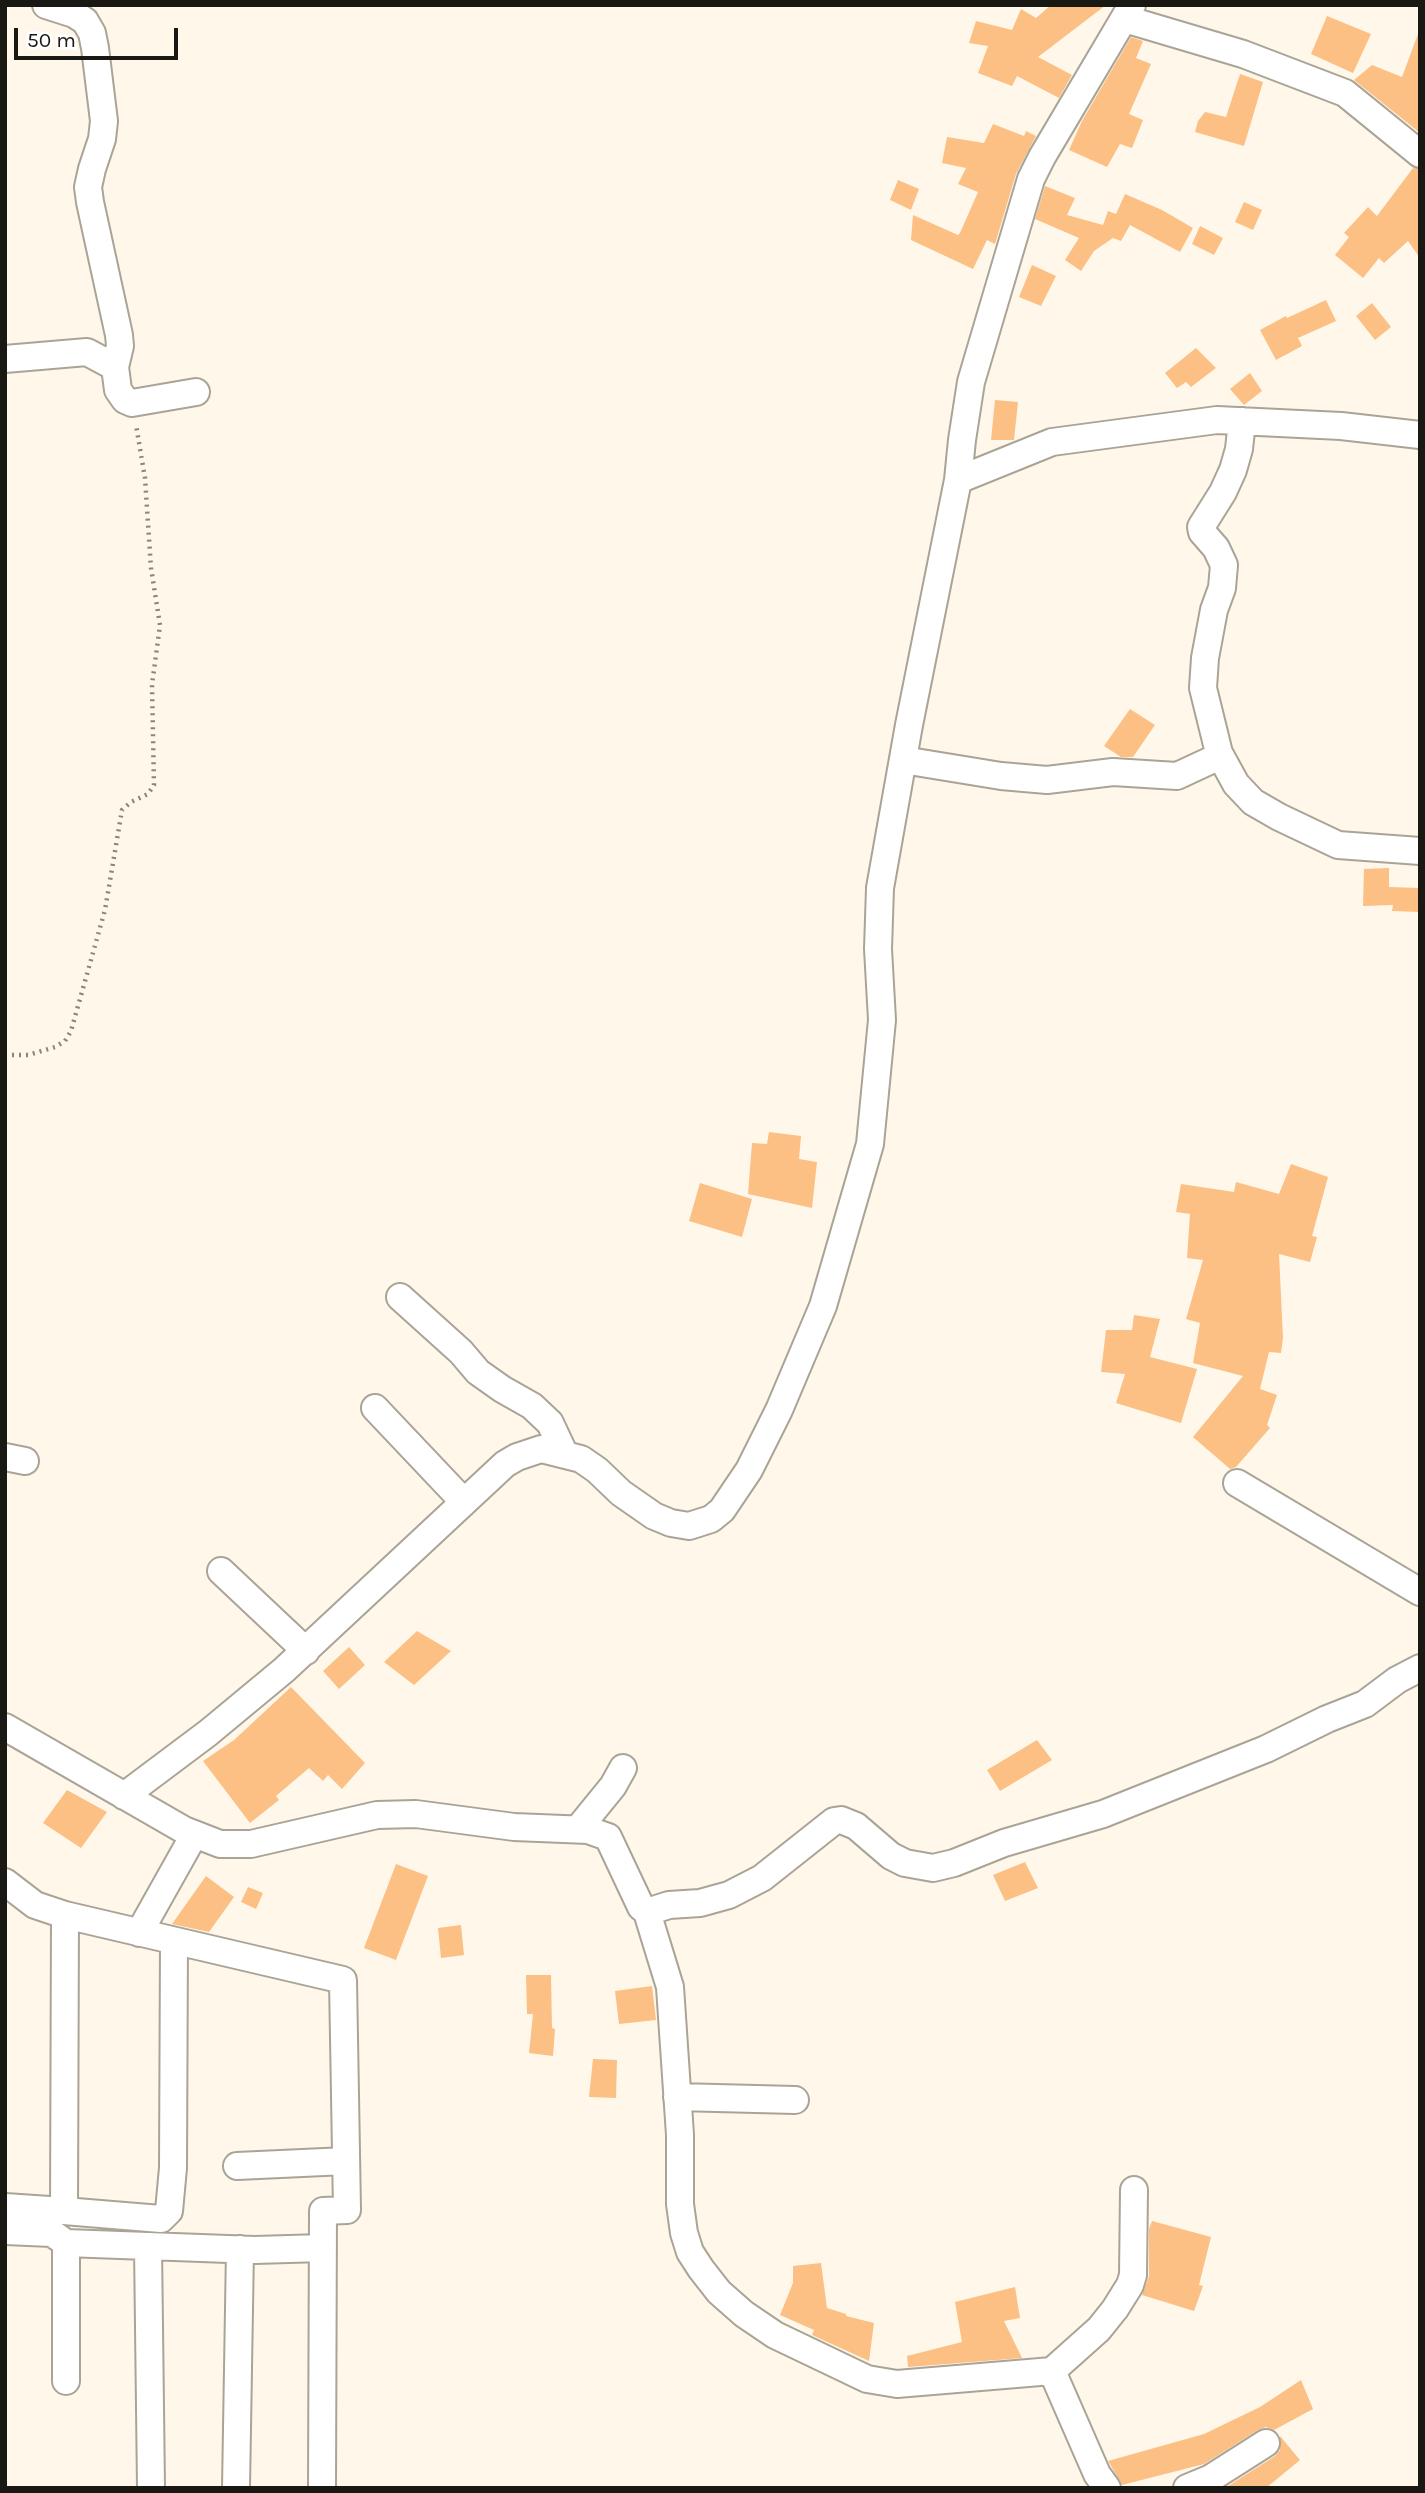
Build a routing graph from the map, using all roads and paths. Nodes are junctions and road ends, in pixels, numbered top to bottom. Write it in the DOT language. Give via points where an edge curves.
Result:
graph roads {
  1 [pos="46,5"];
  2 [pos="1128,12"];
  3 [pos="1420,154"];
  4 [pos="5,359"];
  5 [pos="116,367"];
  6 [pos="196,392"];
  7 [pos="132,403"];
  8 [pos="1242,421"];
  9 [pos="1420,435"];
  10 [pos="958,480"];
  11 [pos="1220,756"];
  12 [pos="902,760"];
  13 [pos="1420,851"];
  14 [pos="5,1055"];
  15 [pos="400,1297"];
  16 [pos="375,1408"];
  17 [pos="565,1455"];
  18 [pos="1237,1483"];
  19 [pos="464,1502"];
  20 [pos="221,1571"];
  21 [pos="1420,1592"];
  22 [pos="306,1651"];
  23 [pos="1420,1668"];
  24 [pos="5,1727"];
  25 [pos="623,1768"];
  26 [pos="124,1796"];
  27 [pos="578,1829"];
  28 [pos="194,1835"];
  29 [pos="5,1882"];
  30 [pos="647,1912"];
  31 [pos="65,1915"];
  32 [pos="139,1933"];
  33 [pos="174,1941"];
  34 [pos="677,2097"];
  35 [pos="795,2100"];
  36 [pos="346,2161"];
  37 [pos="237,2166"];
  38 [pos="1134,2190"];
  39 [pos="5,2207"];
  40 [pos="64,2211"];
  41 [pos="5,2231"];
  42 [pos="66,2243"];
  43 [pos="148,2246"];
  44 [pos="323,2248"];
  45 [pos="240,2249"];
  46 [pos="1052,2371"];
  47 [pos="66,2381"];
  48 [pos="1266,2443"];
  49 [pos="151,2488"];
  50 [pos="236,2488"];
  51 [pos="322,2488"];
  52 [pos="1107,2488"];
  53 [pos="1187,2488"];
  1 -- 5 [label="street" via="80,17 88,25 95,48 104,121 88,187 119,335"];
  2 -- 3 [label="street" via="1345,93"];
  2 -- 10 [label="street" via="1031,179 971,382"];
  4 -- 5 [label="street" via="87,352"];
  5 -- 7 [label="street" via="118,390"];
  6 -- 7 [label="street"];
  7 -- 14 [label="path" via="145,478 160,625 152,685 154,785 122,810 105,910 71,1031 55,1047 28,1055"];
  8 -- 9 [label="street"];
  8 -- 10 [label="street" via="1052,442"];
  8 -- 11 [label="street" via="1233,470 1201,527 1224,565 1203,688"];
  10 -- 12 [label="street"];
  11 -- 12 [label="street" via="1177,776 1113,772 1047,780"];
  11 -- 13 [label="street" via="1253,802 1279,817 1338,845"];
  12 -- 17 [label="street" via="880,888 882,1020 870,1144 823,1306 779,1410 749,1470 722,1510 700,1524 671,1523 654,1516 597,1470"];
  15 -- 17 [label="street" via="478,1372 550,1423"];
  16 -- 19 [label="street"];
  17 -- 19 [label="street" via="541,1449 517,1457"];
  18 -- 21 [label="street"];
  19 -- 22 [label="street"];
  20 -- 22 [label="street"];
  22 -- 26 [label="street"];
  23 -- 30 [label="street" via="1365,1704 1266,1749 1102,1814 954,1863 933,1868 905,1863 856,1825 834,1821 762,1878 729,1895"];
  24 -- 26 [label="street"];
  25 -- 27 [label="street"];
  26 -- 28 [label="street"];
  27 -- 28 [label="street" via="502,1826 416,1814 377,1815 231,1846"];
  27 -- 30 [label="street" via="608,1837"];
  28 -- 32 [label="street"];
  29 -- 31 [label="street" via="35,1905"];
  30 -- 34 [label="street" via="670,1987"];
  31 -- 32 [label="street"];
  31 -- 40 [label="street"];
  32 -- 33 [label="street"];
  33 -- 36 [label="street" via="342,1980"];
  33 -- 40 [label="street" via="171,2207 161,2219"];
  34 -- 35 [label="street"];
  34 -- 46 [label="street" via="680,2204 687,2242 719,2292 744,2314 775,2335 867,2379 885,2383"];
  36 -- 37 [label="street"];
  36 -- 44 [label="street" via="346,2210 323,2211"];
  38 -- 46 [label="street" via="1130,2285 1099,2329"];
  39 -- 40 [label="street"];
  41 -- 42 [label="street" via="52,2233"];
  42 -- 43 [label="street"];
  42 -- 47 [label="street"];
  43 -- 45 [label="street"];
  43 -- 49 [label="street"];
  44 -- 45 [label="street"];
  44 -- 51 [label="street"];
  45 -- 50 [label="street"];
  46 -- 52 [label="street"];
  48 -- 53 [label="street" via="1211,2479"];
}
